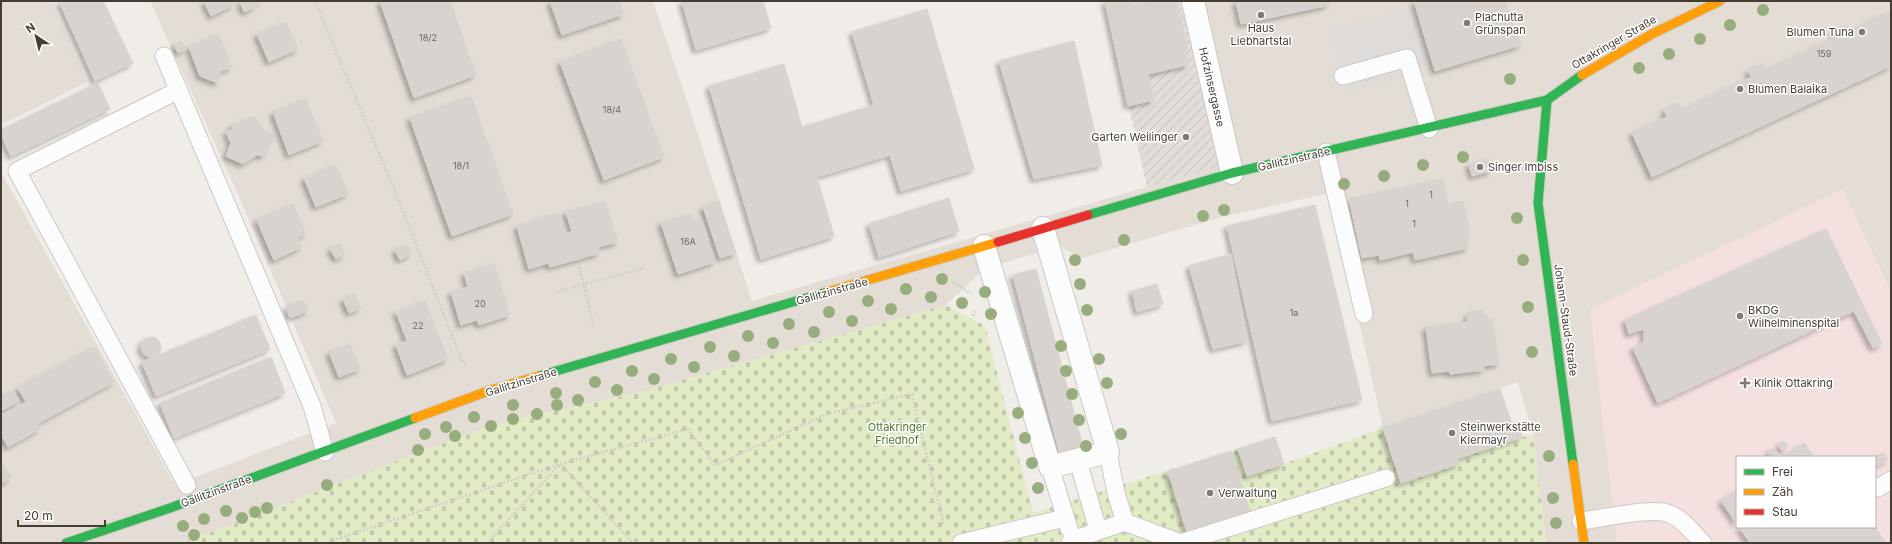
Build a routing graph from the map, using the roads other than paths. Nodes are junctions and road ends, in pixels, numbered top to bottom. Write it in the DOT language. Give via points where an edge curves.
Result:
graph roads {
  1 [pos="1193,1"];
  2 [pos="1720,1"];
  3 [pos="164,56"];
  4 [pos="1343,76"];
  5 [pos="178,90"];
  6 [pos="1547,100"];
  7 [pos="1429,129"];
  8 [pos="1326,152"];
  9 [pos="1232,173"];
  10 [pos="1044,228"];
  11 [pos="984,246"];
  12 [pos="1364,314"];
  13 [pos="325,452"];
  14 [pos="1108,452"];
  15 [pos="1078,461"];
  16 [pos="1050,468"];
  17 [pos="1386,478"];
  18 [pos="187,485"];
  19 [pos="1063,511"];
  20 [pos="1581,521"];
  21 [pos="1125,522"];
  22 [pos="1098,530"];
  23 [pos="1071,542"];
  24 [pos="66,543"];
  25 [pos="961,543"];
  26 [pos="1180,543"];
  27 [pos="1584,543"];
  28 [pos="1703,543"];
  1 -- 9 [label="street, Hofzinsergasse"];
  2 -- 6 [label="street, Ottakringer Straße" via="1664,26 1574,80"];
  3 -- 5 [label="lane"];
  4 -- 7 [label="lane" via="1407,58"];
  5 -- 13 [label="lane" via="312,406"];
  5 -- 18 [label="lane" via="17,171"];
  6 -- 7 [label="street, Gallitzinstraße"];
  6 -- 20 [label="street, Johann-Staud-Straße" via="1538,203"];
  7 -- 8 [label="street, Gallitzinstraße"];
  8 -- 9 [label="street, Gallitzinstraße"];
  8 -- 12 [label="lane"];
  9 -- 10 [label="street, Gallitzinstraße"];
  10 -- 11 [label="street, Gallitzinstraße"];
  10 -- 14 [label="street"];
  11 -- 13 [label="street, Gallitzinstraße" via="491,390"];
  11 -- 16 [label="street"];
  13 -- 24 [label="street, Gallitzinstraße"];
  14 -- 15 [label="street"];
  14 -- 21 [label="lane" via="1114,488"];
  15 -- 16 [label="street"];
  15 -- 22 [label="lane"];
  16 -- 19 [label="lane"];
  17 -- 26 [label="lane"];
  19 -- 23 [label="lane"];
  19 -- 25 [label="lane"];
  20 -- 27 [label="street, Johann-Staud-Straße"];
  20 -- 28 [label="lane" via="1654,510 1670,514"];
  21 -- 22 [label="lane"];
  21 -- 26 [label="lane"];
  22 -- 23 [label="lane"];
}
